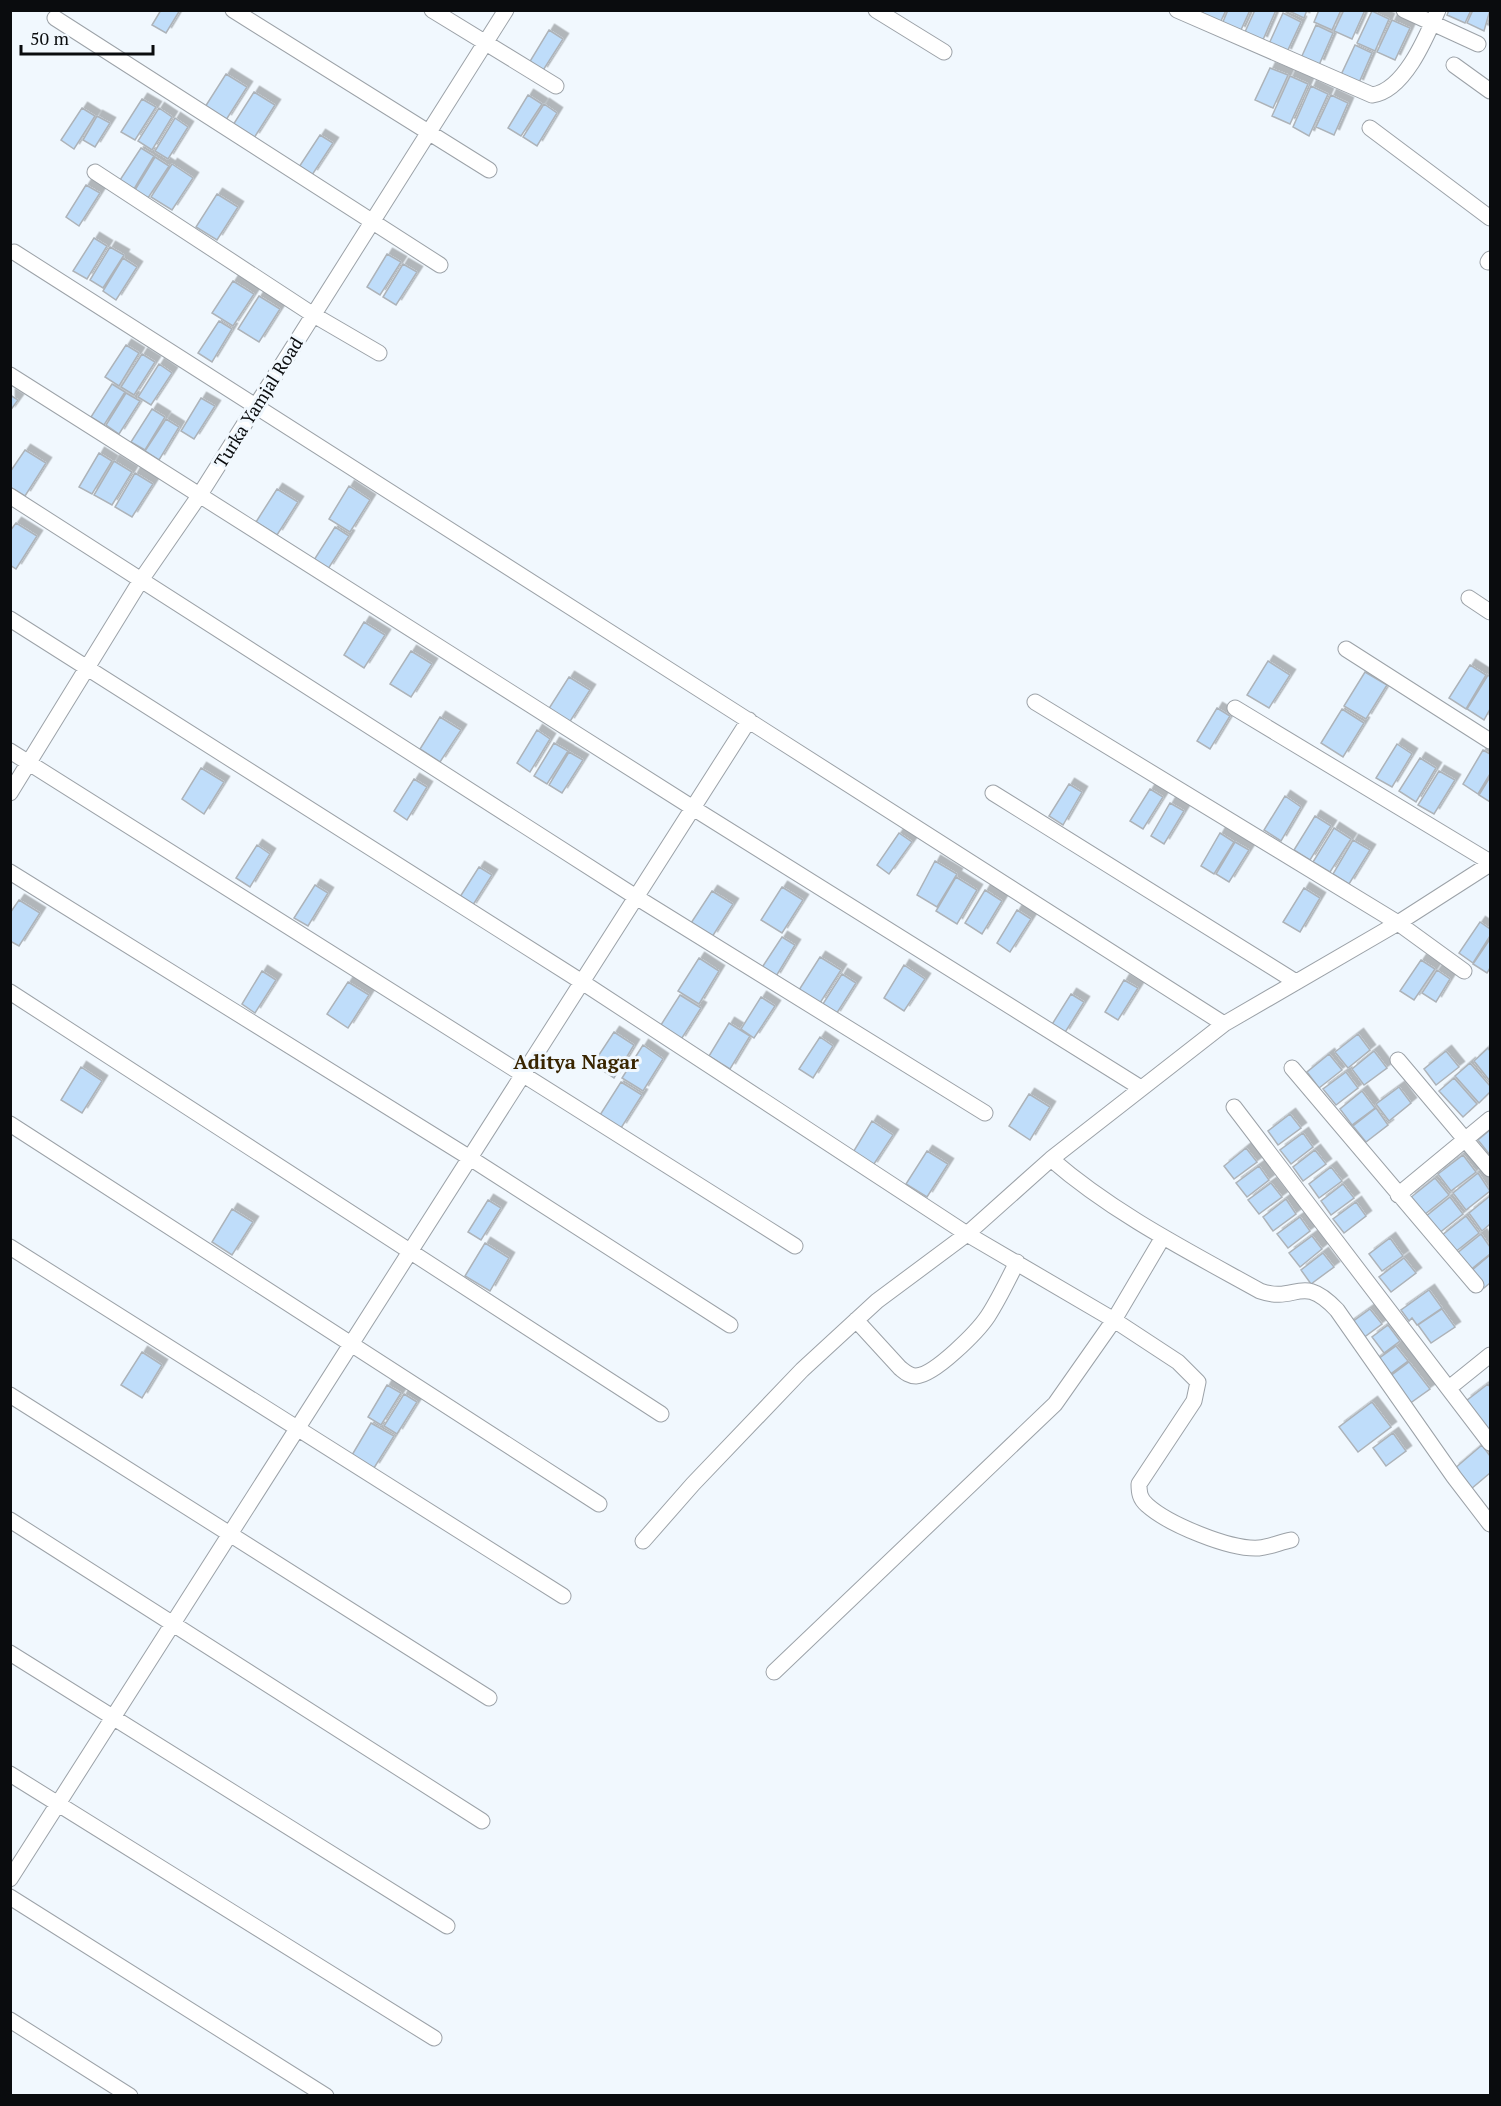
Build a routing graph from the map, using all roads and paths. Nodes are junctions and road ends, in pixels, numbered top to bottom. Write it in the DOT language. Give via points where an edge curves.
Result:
graph roads {
  1 [pos="233,10"];
  2 [pos="432,10"];
  3 [pos="506,10"];
  4 [pos="876,10"];
  5 [pos="1177,10"];
  6 [pos="1404,10"];
  7 [pos="1435,17"];
  8 [pos="55,18"];
  9 [pos="485,43"];
  10 [pos="1478,44"];
  11 [pos="944,52"];
  12 [pos="1454,65"];
  13 [pos="556,86"];
  14 [pos="1491,91"];
  15 [pos="1370,128"];
  16 [pos="427,134"];
  17 [pos="489,170"];
  18 [pos="95,172"];
  19 [pos="1491,218"];
  20 [pos="371,223"];
  21 [pos="14,252"];
  22 [pos="440,265"];
  23 [pos="312,315"];
  24 [pos="379,353"];
  25 [pos="10,375"];
  26 [pos="254,406"];
  27 [pos="10,496"];
  28 [pos="199,496"];
  29 [pos="141,580"];
  30 [pos="1469,598"];
  31 [pos="1491,612"];
  32 [pos="10,619"];
  33 [pos="1346,649"];
  34 [pos="87,667"];
  35 [pos="1035,702"];
  36 [pos="1235,708"];
  37 [pos="749,720"];
  38 [pos="1491,741"];
  39 [pos="10,751"];
  40 [pos="29,763"];
  41 [pos="10,793"];
  42 [pos="993,793"];
  43 [pos="693,808"];
  44 [pos="1491,863"];
  45 [pos="10,872"];
  46 [pos="636,897"];
  47 [pos="1398,923"];
  48 [pos="1464,970"];
  49 [pos="582,982"];
  50 [pos="1296,982"];
  51 [pos="10,992"];
  52 [pos="1224,1024"];
  53 [pos="1398,1060"];
  54 [pos="1292,1068"];
  55 [pos="524,1074"];
  56 [pos="1141,1088"];
  57 [pos="1234,1107"];
  58 [pos="986,1113"];
  59 [pos="1491,1119"];
  60 [pos="10,1124"];
  61 [pos="1465,1139"];
  62 [pos="470,1158"];
  63 [pos="1051,1158"];
  64 [pos="1491,1169"];
  65 [pos="1398,1195"];
  66 [pos="967,1234"];
  67 [pos="1163,1237"];
  68 [pos="795,1246"];
  69 [pos="10,1247"];
  70 [pos="410,1252"];
  71 [pos="1017,1262"];
  72 [pos="1476,1285"];
  73 [pos="856,1320"];
  74 [pos="1114,1320"];
  75 [pos="730,1325"];
  76 [pos="350,1345"];
  77 [pos="1491,1355"];
  78 [pos="1449,1388"];
  79 [pos="10,1395"];
  80 [pos="661,1414"];
  81 [pos="298,1428"];
  82 [pos="1491,1443"];
  83 [pos="600,1504"];
  84 [pos="10,1520"];
  85 [pos="1491,1524"];
  86 [pos="231,1532"];
  87 [pos="1291,1540"];
  88 [pos="643,1541"];
  89 [pos="562,1596"];
  90 [pos="172,1623"];
  91 [pos="10,1653"];
  92 [pos="774,1672"];
  93 [pos="489,1698"];
  94 [pos="113,1718"];
  95 [pos="10,1774"];
  96 [pos="58,1804"];
  97 [pos="482,1821"];
  98 [pos="10,1879"];
  99 [pos="10,1897"];
  100 [pos="447,1926"];
  101 [pos="10,2020"];
  102 [pos="434,2038"];
  103 [pos="130,2096"];
  104 [pos="326,2096"];
  1 -- 16 [label="street"];
  2 -- 9 [label="street"];
  3 -- 9 [label="street, Turka Yamjal Road"];
  4 -- 11 [label="street"];
  5 -- 7 [label="street" via="1372,95 1385,94 1397,81 1415,58"];
  6 -- 7 [label="street"];
  7 -- 10 [label="street"];
  8 -- 20 [label="street"];
  9 -- 13 [label="street"];
  9 -- 16 [label="street, Turka Yamjal Road"];
  12 -- 14 [label="street"];
  15 -- 19 [label="street"];
  16 -- 17 [label="street"];
  16 -- 20 [label="street, Turka Yamjal Road"];
  18 -- 23 [label="street"];
  20 -- 22 [label="street"];
  20 -- 23 [label="street, Turka Yamjal Road"];
  21 -- 26 [label="street"];
  23 -- 24 [label="street"];
  23 -- 26 [label="street, Turka Yamjal Road"];
  25 -- 28 [label="street"];
  26 -- 28 [label="street, Turka Yamjal Road"];
  26 -- 37 [label="street"];
  27 -- 29 [label="street"];
  28 -- 29 [label="street, Turka Yamjal Road"];
  28 -- 43 [label="street"];
  29 -- 34 [label="street, Turka Yamjal Road"];
  29 -- 46 [label="street"];
  30 -- 31 [label="street"];
  32 -- 34 [label="street"];
  33 -- 38 [label="street"];
  34 -- 40 [label="street, Turka Yamjal Road"];
  34 -- 49 [label="street"];
  35 -- 47 [label="street"];
  36 -- 44 [label="street"];
  37 -- 43 [label="street"];
  37 -- 52 [label="street"];
  39 -- 40 [label="street"];
  40 -- 41 [label="street, Turka Yamjal Road"];
  40 -- 55 [label="street"];
  42 -- 50 [label="street"];
  43 -- 46 [label="street"];
  43 -- 56 [label="street"];
  44 -- 47 [label="street"];
  45 -- 62 [label="street"];
  46 -- 49 [label="street"];
  46 -- 58 [label="street"];
  47 -- 48 [label="street"];
  47 -- 50 [label="street"];
  49 -- 55 [label="street"];
  49 -- 66 [label="street"];
  50 -- 52 [label="street"];
  51 -- 70 [label="street"];
  52 -- 56 [label="street"];
  53 -- 61 [label="street"];
  54 -- 65 [label="street"];
  55 -- 62 [label="street"];
  55 -- 68 [label="street"];
  56 -- 63 [label="street"];
  57 -- 78 [label="street"];
  59 -- 61 [label="street"];
  60 -- 76 [label="street"];
  61 -- 64 [label="street"];
  61 -- 65 [label="street"];
  62 -- 70 [label="street"];
  62 -- 75 [label="street"];
  63 -- 66 [label="street"];
  63 -- 67 [label="street" via="1093,1192"];
  65 -- 72 [label="street"];
  66 -- 71 [label="street"];
  66 -- 73 [label="street"];
  67 -- 74 [label="street"];
  67 -- 85 [label="street" via="1260,1291 1322,1294"];
  69 -- 81 [label="street"];
  70 -- 76 [label="street"];
  70 -- 80 [label="street"];
  71 -- 73 [label="street" via="987,1318 962,1346 917,1376 900,1368"];
  71 -- 74 [label="street"];
  73 -- 88 [label="street" via="802,1370"];
  74 -- 87 [label="street" via="1178,1362 1198,1382 1194,1401 1139,1484 1139,1494 1146,1504 1172,1521 1232,1544 1259,1548"];
  74 -- 92 [label="street" via="1056,1404"];
  76 -- 81 [label="street"];
  76 -- 83 [label="street"];
  77 -- 78 [label="street"];
  78 -- 82 [label="street"];
  79 -- 86 [label="street"];
  81 -- 86 [label="street"];
  81 -- 89 [label="street"];
  84 -- 90 [label="street"];
  86 -- 90 [label="street"];
  86 -- 93 [label="street"];
  90 -- 94 [label="street"];
  90 -- 97 [label="street"];
  91 -- 94 [label="street"];
  94 -- 96 [label="street"];
  94 -- 100 [label="street"];
  95 -- 96 [label="street"];
  96 -- 98 [label="street"];
  96 -- 102 [label="street"];
  99 -- 104 [label="street"];
  101 -- 103 [label="street"];
}
